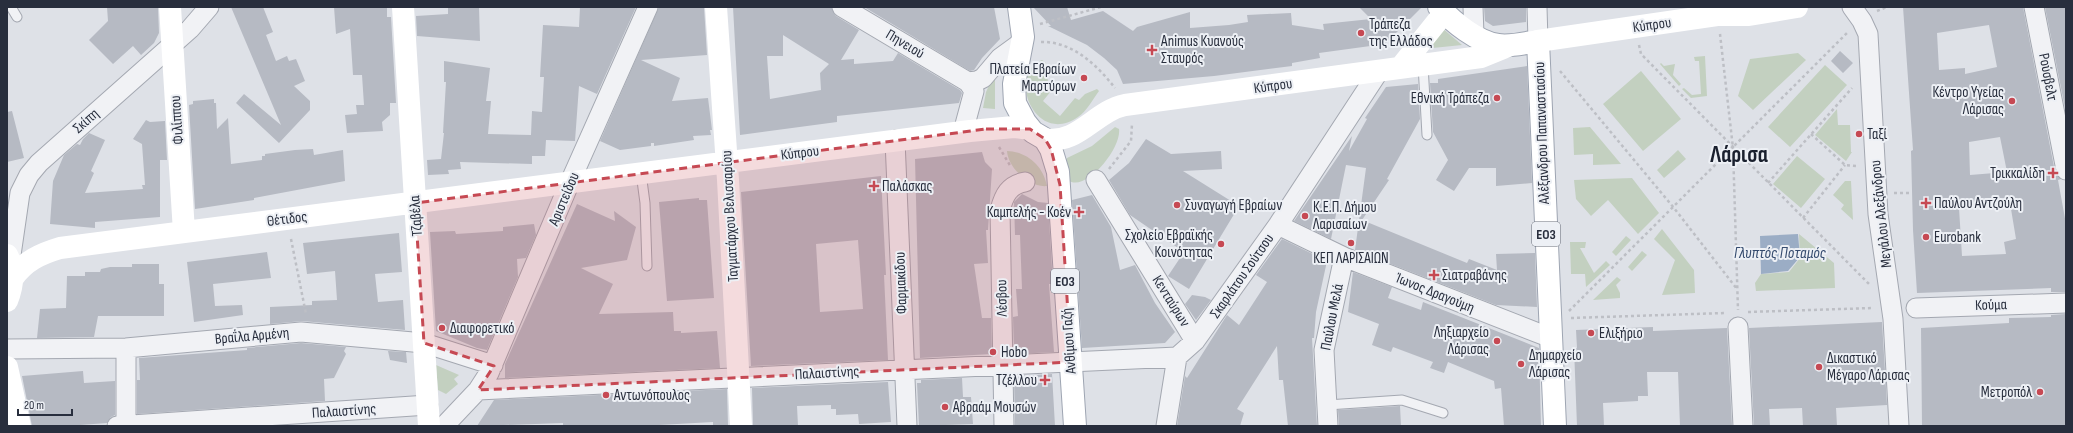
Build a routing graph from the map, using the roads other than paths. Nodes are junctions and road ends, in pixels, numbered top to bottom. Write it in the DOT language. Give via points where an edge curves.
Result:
graph roads {
  1 [pos="12,7"];
  2 [pos="170,7"];
  3 [pos="209,7"];
  4 [pos="403,7"];
  5 [pos="648,7"];
  6 [pos="716,7"];
  7 [pos="842,7"];
  8 [pos="1019,7"];
  9 [pos="1473,7"];
  10 [pos="1537,7"];
  11 [pos="1797,7"];
  12 [pos="2034,7"];
  13 [pos="1441,10"];
  14 [pos="1717,11"];
  15 [pos="1857,14"];
  16 [pos="17,17"];
  17 [pos="1474,35"];
  18 [pos="1022,36"];
  19 [pos="1538,41"];
  20 [pos="172,46"];
  21 [pos="1508,46"];
  22 [pos="1423,65"];
  23 [pos="1390,70"];
  24 [pos="968,82"];
  25 [pos="962,132"];
  26 [pos="1038,134"];
  27 [pos="1427,135"];
  28 [pos="895,140"];
  29 [pos="727,162"];
  30 [pos="2066,167"];
  31 [pos="641,173"];
  32 [pos="1096,180"];
  33 [pos="570,182"];
  34 [pos="1025,182"];
  35 [pos="416,202"];
  36 [pos="1278,225"];
  37 [pos="184,232"];
  38 [pos="1344,257"];
  39 [pos="10,265"];
  40 [pos="647,266"];
  41 [pos="7,301"];
  42 [pos="2066,303"];
  43 [pos="1916,308"];
  44 [pos="1738,326"];
  45 [pos="1551,338"];
  46 [pos="1195,341"];
  47 [pos="424,343"];
  48 [pos="7,348"];
  49 [pos="126,348"];
  50 [pos="1177,357"];
  51 [pos="1071,362"];
  52 [pos="493,365"];
  53 [pos="1002,365"];
  54 [pos="7,367"];
  55 [pos="905,370"];
  56 [pos="738,377"];
  57 [pos="478,390"];
  58 [pos="1327,405"];
  59 [pos="1443,413"];
  60 [pos="429,416"];
  61 [pos="453,423"];
  62 [pos="20,426"];
  63 [pos="123,426"];
  64 [pos="741,426"];
  65 [pos="907,426"];
  66 [pos="1004,426"];
  67 [pos="1075,426"];
  68 [pos="1166,426"];
  69 [pos="1328,426"];
  70 [pos="1555,426"];
  71 [pos="1744,426"];
  72 [pos="1899,426"];
  1 -- 16 [label="lane"];
  2 -- 20 [label="street, Φιλίππου"];
  3 -- 20 [label="street, Σκίπη"];
  4 -- 35 [label="street, Τζαβέλα"];
  5 -- 33 [label="street, Αριστείδου"];
  6 -- 29 [label="street, Ταγματάρχου Βελισσαρίου"];
  7 -- 24 [label="street, Πηνειού"];
  8 -- 18 [label="street, ΕΟ3"];
  9 -- 17 [label="street"];
  10 -- 19 [label="street, Αλέξανδρου Παπαναστασίου"];
  11 -- 14 [label="street, Κύπρου" via="1749,15"];
  12 -- 30 [label="street, Ρούσβελτ"];
  13 -- 17 [label="street, Κύπρου"];
  13 -- 23 [label="street"];
  14 -- 19 [label="street, Κύπρου" via="1636,27"];
  15 -- 72 [label="street, Μεγάλου Αλεξάνδρου" via="1868,34 1878,214 1893,319"];
  17 -- 21 [label="street, Κύπρου" via="1490,44"];
  18 -- 24 [label="street" via="983,78"];
  18 -- 26 [label="street, ΕΟ3" via="1013,91 1017,108"];
  19 -- 21 [label="street, Κύπρου"];
  19 -- 45 [label="street, Αλέξανδρου Παπαναστασίου / ΕΟ3"];
  20 -- 37 [label="street, Φιλίππου"];
  20 -- 39 [label="street, Σκίπη" via="39,163 29,176 18,201"];
  21 -- 22 [label="street, Κύπρου" via="1481,57"];
  22 -- 23 [label="street, Κύπρου"];
  22 -- 27 [label="lane"];
  23 -- 26 [label="street, Κύπρου" via="1128,104 1110,110 1071,136 1059,140"];
  23 -- 36 [label="street, Σκαρλάτου Σούτσου"];
  24 -- 25 [label="street" via="974,91"];
  25 -- 26 [label="street, Κύπρου" via="997,128"];
  25 -- 28 [label="street, Κύπρου"];
  26 -- 51 [label="street, Ανθίμου Γαζή / ΕΟ3" via="1051,149 1058,172"];
  28 -- 29 [label="street, Κύπρου"];
  28 -- 55 [label="street, Φαρμακίδου"];
  29 -- 31 [label="street, Κύπρου"];
  29 -- 56 [label="street, Ταγματάρχου Βελισσαρίου"];
  31 -- 33 [label="street, Κύπρου"];
  31 -- 40 [label="lane" via="645,203"];
  32 -- 46 [label="street, Κενταύρων"];
  33 -- 35 [label="street, Θέτιδος"];
  33 -- 52 [label="street, Αριστείδου"];
  34 -- 53 [label="street, Λέσβου" via="1015,184 1008,191 1000,210"];
  35 -- 37 [label="street, Θέτιδος"];
  35 -- 47 [label="street, Τζαβέλα"];
  36 -- 38 [label="street, Ίωνος Δραγούμη"];
  36 -- 46 [label="street, Σκαρλάτου Σούτσου"];
  37 -- 39 [label="street, Θέτιδος" via="52,250"];
  38 -- 45 [label="street, Ίωνος Δραγούμη"];
  38 -- 58 [label="street, Παύλου Μελά" via="1324,350"];
  39 -- 41 [label="street"];
  42 -- 43 [label="street, Κούμα"];
  44 -- 71 [label="street"];
  45 -- 70 [label="street, Αλέξανδρου Παπαναστασίου / ΕΟ3"];
  46 -- 50 [label="street, Σκαρλάτου Σούτσου"];
  47 -- 49 [label="street, Βραΐλα Αρμένη" via="301,332"];
  47 -- 52 [label="street, Βραΐλα Αρμένη"];
  47 -- 60 [label="street, Τζαβέλα"];
  48 -- 49 [label="street, Βραΐλα Αρμένη"];
  49 -- 63 [label="street"];
  50 -- 51 [label="street, Παλαιστίνης"];
  50 -- 68 [label="street"];
  51 -- 53 [label="street, Παλαιστίνης"];
  51 -- 67 [label="street, Ανθίμου Γαζή / ΕΟ3"];
  52 -- 57 [label="street, Αριστείδου"];
  53 -- 55 [label="street, Παλαιστίνης"];
  53 -- 66 [label="street, Λέσβου"];
  54 -- 62 [label="street"];
  55 -- 56 [label="street, Παλαιστίνης"];
  55 -- 65 [label="street, Φαρμακίδου"];
  56 -- 57 [label="street, Παλαιστίνης"];
  56 -- 64 [label="street, Ταγματάρχου Βελισσαρίου"];
  57 -- 61 [label="street, Αριστείδου"];
  58 -- 59 [label="lane" via="1402,400"];
  58 -- 69 [label="street, Παύλου Μελά"];
  60 -- 63 [label="street, Παλαιστίνης"];
}
